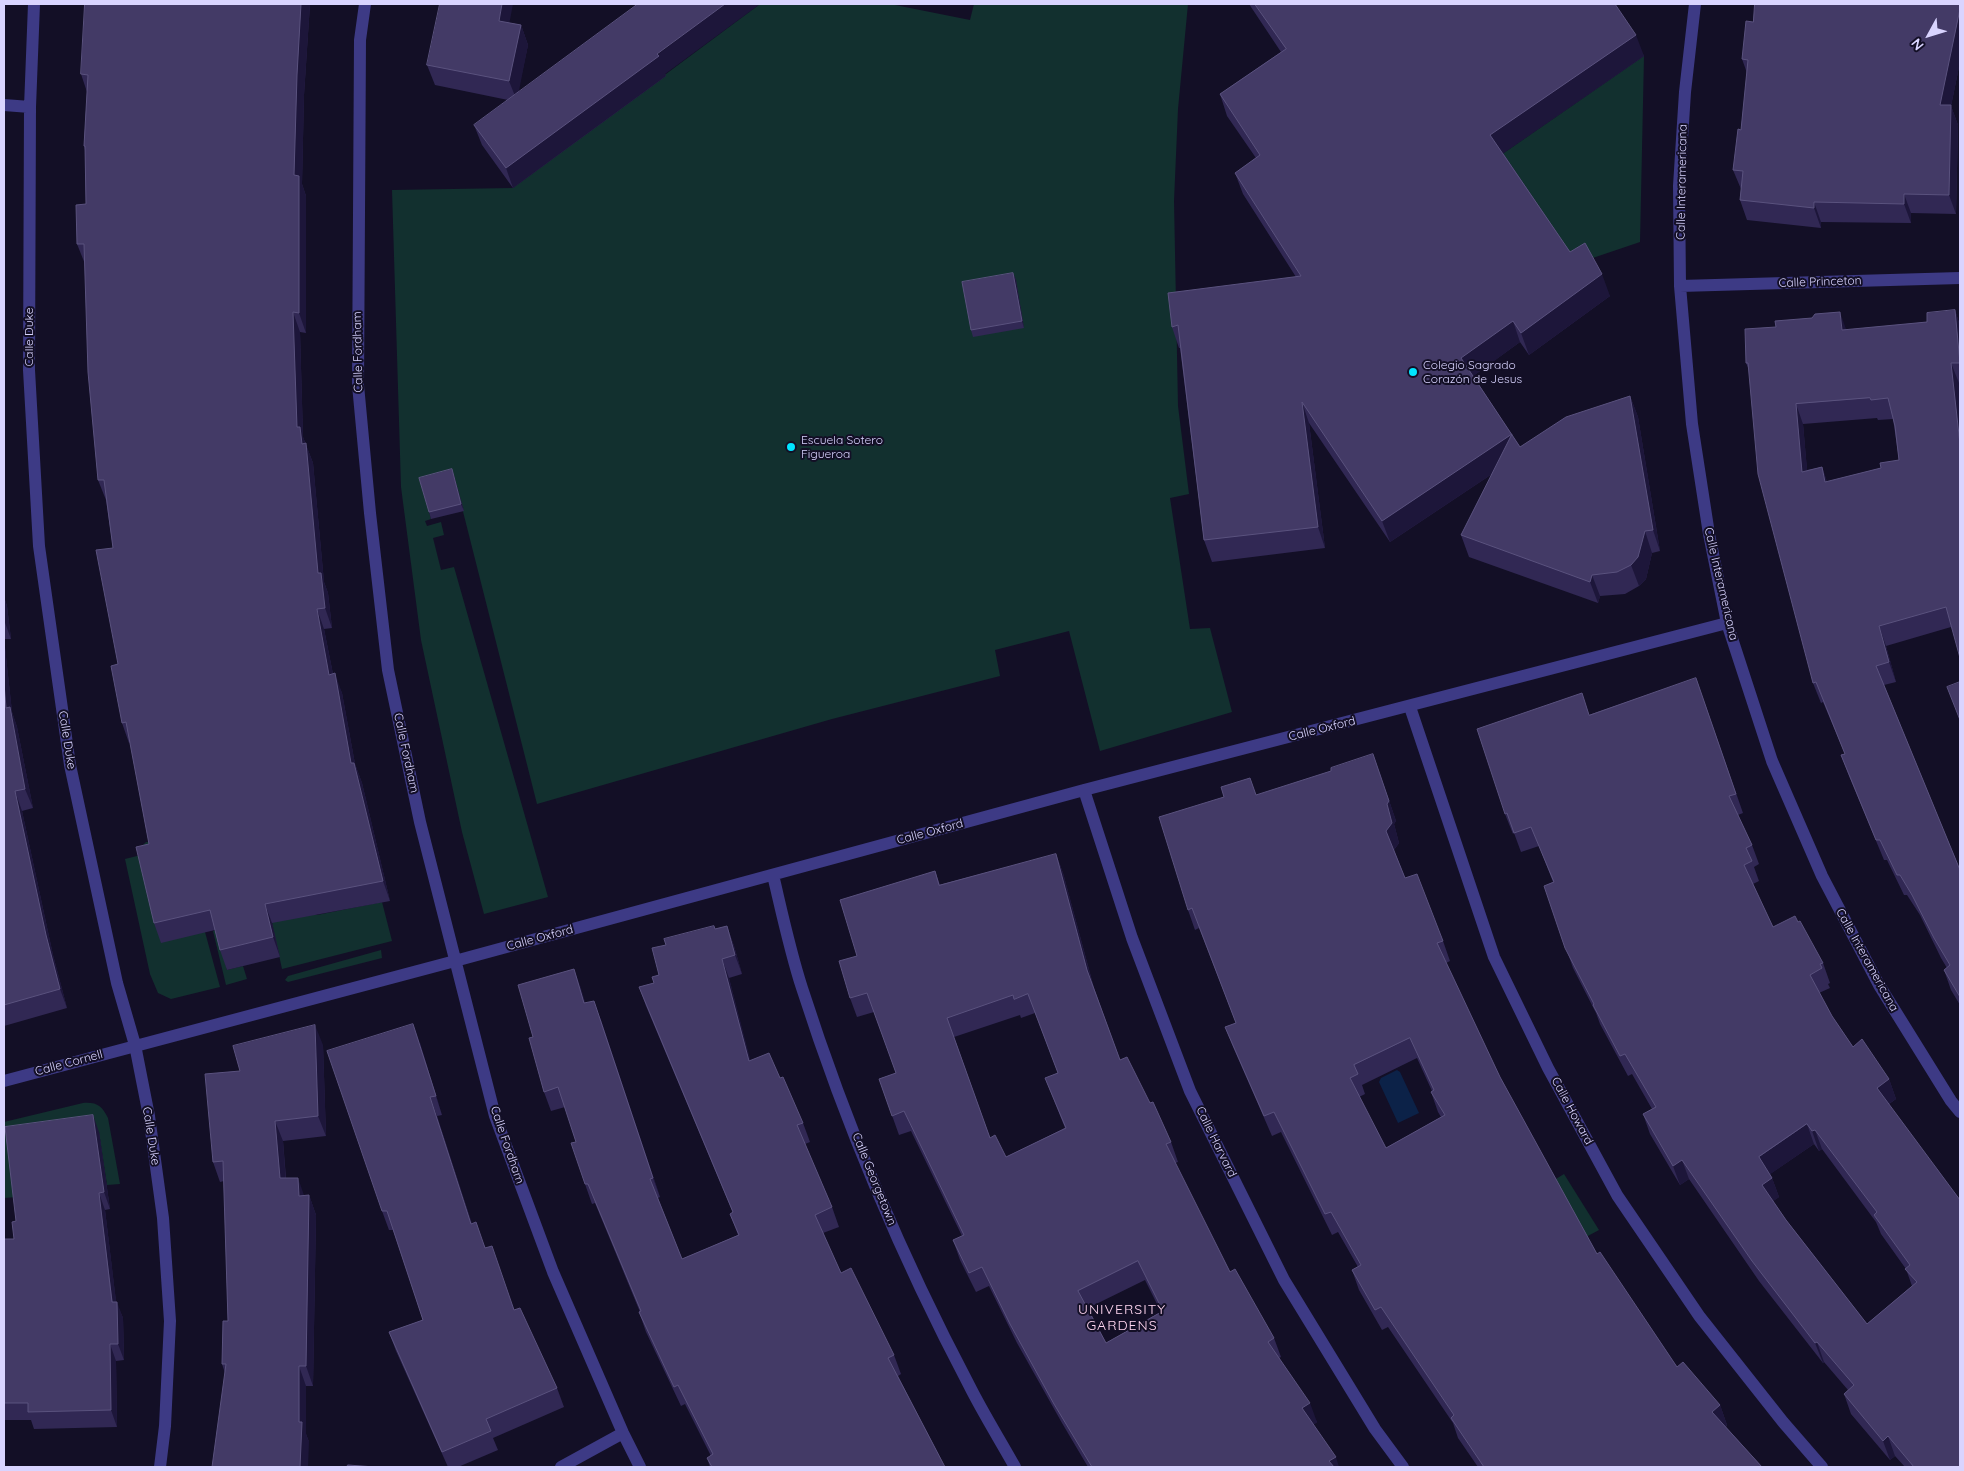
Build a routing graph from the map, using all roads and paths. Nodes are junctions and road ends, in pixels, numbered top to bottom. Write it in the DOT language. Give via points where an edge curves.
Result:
graph roads {
  1 [pos="34,4"];
  2 [pos="365,4"];
  3 [pos="1695,4"];
  4 [pos="4,105"];
  5 [pos="30,107"];
  6 [pos="1960,278"];
  7 [pos="1680,286"];
  8 [pos="1727,623"];
  9 [pos="1410,706"];
  10 [pos="1084,790"];
  11 [pos="773,875"];
  12 [pos="455,961"];
  13 [pos="135,1045"];
  14 [pos="4,1081"];
  15 [pos="1960,1112"];
  16 [pos="623,1433"];
  17 [pos="160,1467"];
  18 [pos="561,1467"];
  19 [pos="640,1467"];
  20 [pos="1015,1467"];
  21 [pos="1403,1467"];
  22 [pos="1822,1467"];
  1 -- 5 [label="street, Calle Duke"];
  2 -- 12 [label="street, Calle Fordham" via="360,40 358,394 388,670 420,822"];
  3 -- 7 [label="street, Calle Interamericana" via="1679,186"];
  4 -- 5 [label="street"];
  5 -- 13 [label="street, Calle Duke" via="29,370 39,546 70,765 117,983"];
  6 -- 7 [label="street, Calle Princeton"];
  7 -- 8 [label="street, Calle Interamericana" via="1692,424"];
  8 -- 9 [label="street, Calle Oxford"];
  8 -- 15 [label="street, Calle Interamericana" via="1772,761 1822,876 1879,985"];
  9 -- 10 [label="street, Calle Oxford"];
  9 -- 22 [label="street, Calle Howard" via="1494,957 1548,1068 1617,1195 1700,1317"];
  10 -- 11 [label="street, Calle Oxford"];
  10 -- 21 [label="street, Calle Harvard" via="1132,938 1190,1091 1284,1280 1375,1428"];
  11 -- 12 [label="street, Calle Oxford"];
  11 -- 20 [label="street, Calle Georgetown" via="802,987 838,1092 892,1226 969,1387"];
  12 -- 13 [label="street, Calle Oxford"];
  12 -- 16 [label="street, Calle Fordham" via="495,1116 553,1272"];
  13 -- 14 [label="street, Calle Cornell"];
  13 -- 17 [label="street, Calle Duke" via="163,1218 169,1302 166,1407"];
  16 -- 18 [label="street"];
  16 -- 19 [label="street, Calle Fordham"];
}
